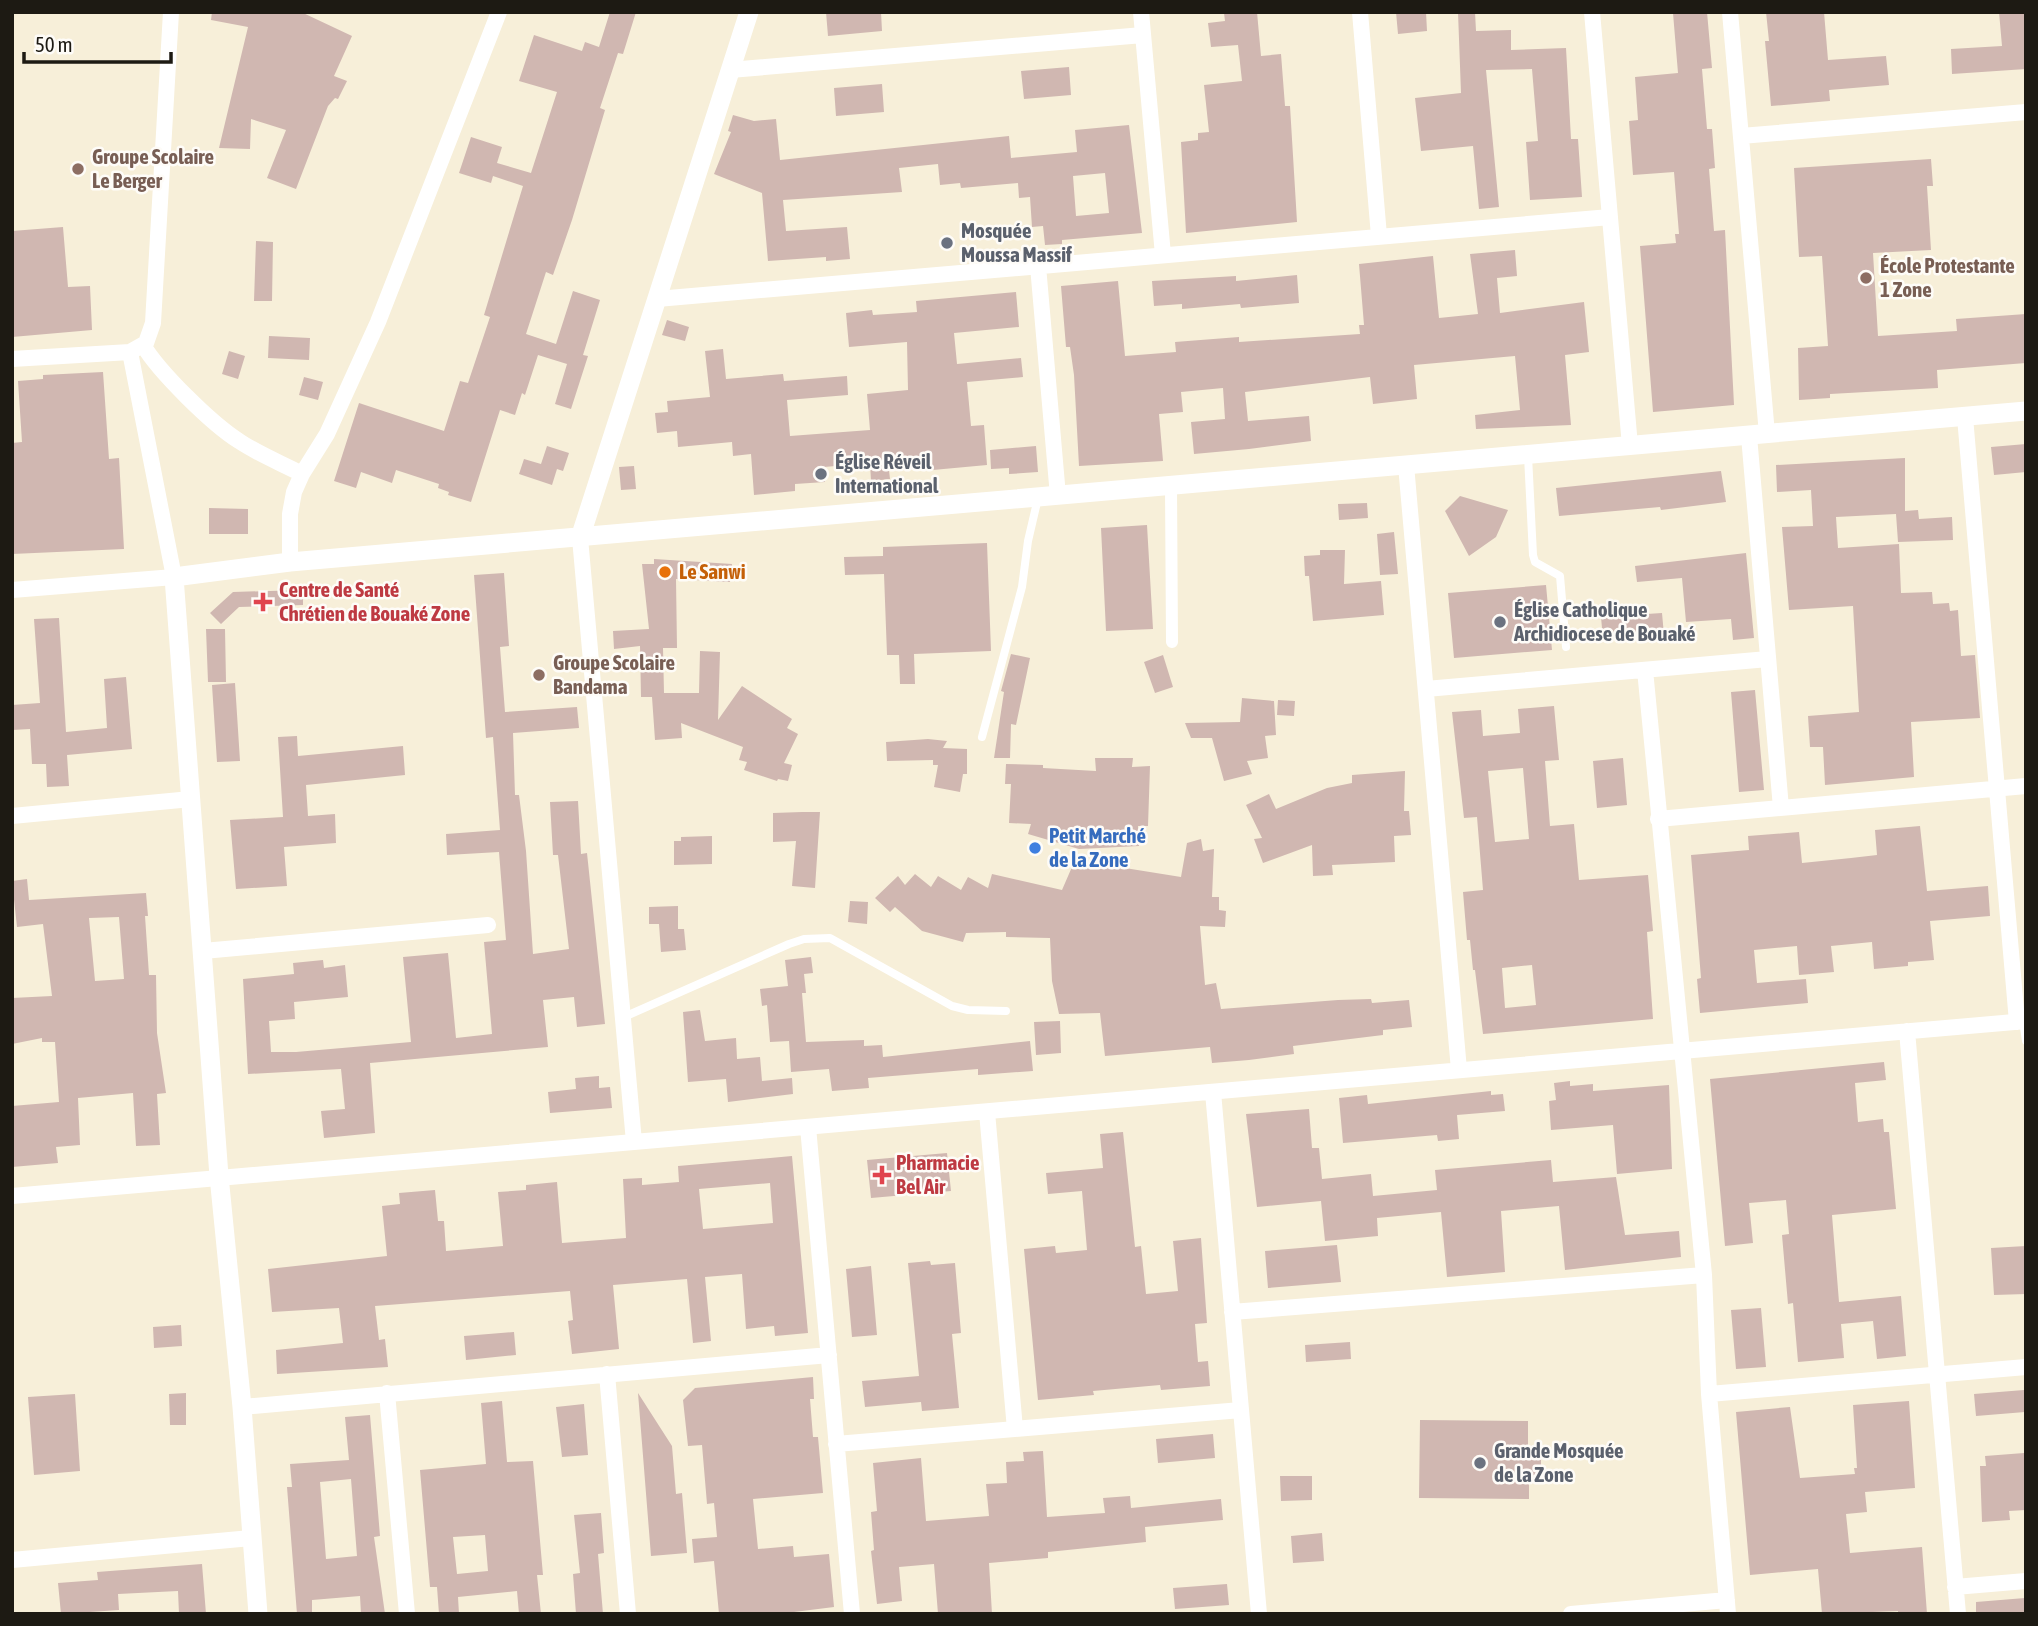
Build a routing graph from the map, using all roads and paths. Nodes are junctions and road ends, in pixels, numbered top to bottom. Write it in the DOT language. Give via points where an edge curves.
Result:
graph roads {
  1 [pos="171,12"];
  2 [pos="499,12"];
  3 [pos="749,12"];
  4 [pos="1142,12"];
  5 [pos="1360,12"];
  6 [pos="1592,12"];
  7 [pos="1730,12"];
  8 [pos="1143,34"];
  9 [pos="730,71"];
  10 [pos="2026,111"];
  11 [pos="1741,136"];
  12 [pos="1610,217"];
  13 [pos="1379,236"];
  14 [pos="1163,255"];
  15 [pos="1038,266"];
  16 [pos="657,299"];
  17 [pos="137,348"];
  18 [pos="12,359"];
  19 [pos="2026,411"];
  20 [pos="1965,417"];
  21 [pos="1758,435"];
  22 [pos="1630,446"];
  23 [pos="1528,456"];
  24 [pos="1406,465"];
  25 [pos="302,474"];
  26 [pos="1171,486"];
  27 [pos="1048,497"];
  28 [pos="580,538"];
  29 [pos="290,562"];
  30 [pos="174,577"];
  31 [pos="12,590"];
  32 [pos="1172,642"];
  33 [pos="1566,647"];
  34 [pos="1768,659"];
  35 [pos="1645,670"];
  36 [pos="1426,689"];
  37 [pos="982,737"];
  38 [pos="2026,786"];
  39 [pos="1997,788"];
  40 [pos="191,799"];
  41 [pos="1781,808"];
  42 [pos="12,816"];
  43 [pos="1658,819"];
  44 [pos="488,925"];
  45 [pos="203,951"];
  46 [pos="1006,1010"];
  47 [pos="624,1017"];
  48 [pos="2022,1021"];
  49 [pos="1907,1031"];
  50 [pos="2026,1041"];
  51 [pos="1684,1051"];
  52 [pos="1459,1070"];
  53 [pos="1213,1092"];
  54 [pos="987,1112"];
  55 [pos="808,1127"];
  56 [pos="635,1142"];
  57 [pos="219,1176"];
  58 [pos="12,1196"];
  59 [pos="1704,1275"];
  60 [pos="1232,1312"];
  61 [pos="829,1355"];
  62 [pos="2026,1367"];
  63 [pos="607,1374"];
  64 [pos="1937,1374"];
  65 [pos="387,1393"];
  66 [pos="1709,1394"];
  67 [pos="242,1407"];
  68 [pos="1241,1409"];
  69 [pos="1014,1429"];
  70 [pos="836,1444"];
  71 [pos="251,1538"];
  72 [pos="12,1560"];
  73 [pos="2026,1581"];
  74 [pos="1955,1587"];
  75 [pos="1727,1607"];
  76 [pos="1602,1612"];
  77 [pos="258,1614"];
  78 [pos="407,1614"];
  79 [pos="628,1614"];
  80 [pos="852,1614"];
  81 [pos="1259,1614"];
  82 [pos="1572,1614"];
  83 [pos="1958,1614"];
  1 -- 17 [label="street" via="153,323"];
  2 -- 25 [label="street" via="378,322 327,434"];
  3 -- 9 [label="street"];
  4 -- 8 [label="street"];
  5 -- 13 [label="street"];
  6 -- 12 [label="street"];
  7 -- 11 [label="street"];
  8 -- 9 [label="street"];
  8 -- 14 [label="street"];
  9 -- 16 [label="street"];
  10 -- 11 [label="street"];
  11 -- 21 [label="street"];
  12 -- 13 [label="street"];
  12 -- 22 [label="street"];
  13 -- 14 [label="street"];
  14 -- 15 [label="street"];
  15 -- 16 [label="street"];
  15 -- 27 [label="street"];
  16 -- 28 [label="street"];
  17 -- 18 [label="street"];
  17 -- 25 [label="street" via="239,441"];
  17 -- 30 [label="street"];
  19 -- 20 [label="street"];
  20 -- 21 [label="street"];
  20 -- 39 [label="street"];
  21 -- 22 [label="street"];
  21 -- 34 [label="street"];
  22 -- 23 [label="street"];
  23 -- 24 [label="street"];
  23 -- 33 [label="lane" via="1533,555 1535,562 1560,576"];
  24 -- 26 [label="street"];
  24 -- 36 [label="street"];
  25 -- 29 [label="street" via="290,514"];
  26 -- 27 [label="street"];
  26 -- 32 [label="street"];
  27 -- 28 [label="street"];
  27 -- 37 [label="lane" via="1028,541 1022,587"];
  28 -- 29 [label="street"];
  28 -- 47 [label="street"];
  29 -- 30 [label="street"];
  30 -- 31 [label="street"];
  30 -- 40 [label="street"];
  34 -- 35 [label="street"];
  34 -- 41 [label="street"];
  35 -- 36 [label="street"];
  35 -- 43 [label="street"];
  36 -- 52 [label="street"];
  38 -- 39 [label="street"];
  39 -- 41 [label="street"];
  39 -- 48 [label="street"];
  40 -- 42 [label="street"];
  40 -- 45 [label="street"];
  41 -- 43 [label="street"];
  43 -- 51 [label="street"];
  44 -- 45 [label="street"];
  45 -- 57 [label="street"];
  46 -- 47 [label="lane" via="952,1006 831,938 789,944"];
  47 -- 56 [label="street"];
  48 -- 49 [label="street"];
  48 -- 50 [label="lane"];
  49 -- 51 [label="street"];
  49 -- 64 [label="street"];
  51 -- 52 [label="street"];
  51 -- 59 [label="street"];
  52 -- 53 [label="street"];
  53 -- 54 [label="street"];
  53 -- 60 [label="street"];
  54 -- 55 [label="street"];
  54 -- 69 [label="street"];
  55 -- 56 [label="street"];
  55 -- 61 [label="street"];
  56 -- 57 [label="street"];
  57 -- 58 [label="street"];
  57 -- 67 [label="street"];
  59 -- 60 [label="street"];
  59 -- 66 [label="street"];
  60 -- 68 [label="street"];
  61 -- 63 [label="street"];
  61 -- 70 [label="street"];
  62 -- 64 [label="street"];
  63 -- 65 [label="street"];
  63 -- 79 [label="street"];
  64 -- 66 [label="street"];
  64 -- 74 [label="street"];
  65 -- 67 [label="street"];
  65 -- 78 [label="street"];
  66 -- 75 [label="street"];
  67 -- 71 [label="street"];
  68 -- 69 [label="street"];
  68 -- 81 [label="street"];
  69 -- 70 [label="street"];
  70 -- 80 [label="street"];
  71 -- 72 [label="street"];
  71 -- 77 [label="street"];
  73 -- 74 [label="street"];
  74 -- 83 [label="street"];
  75 -- 76 [label="street"];
  76 -- 82 [label="street"];
}
